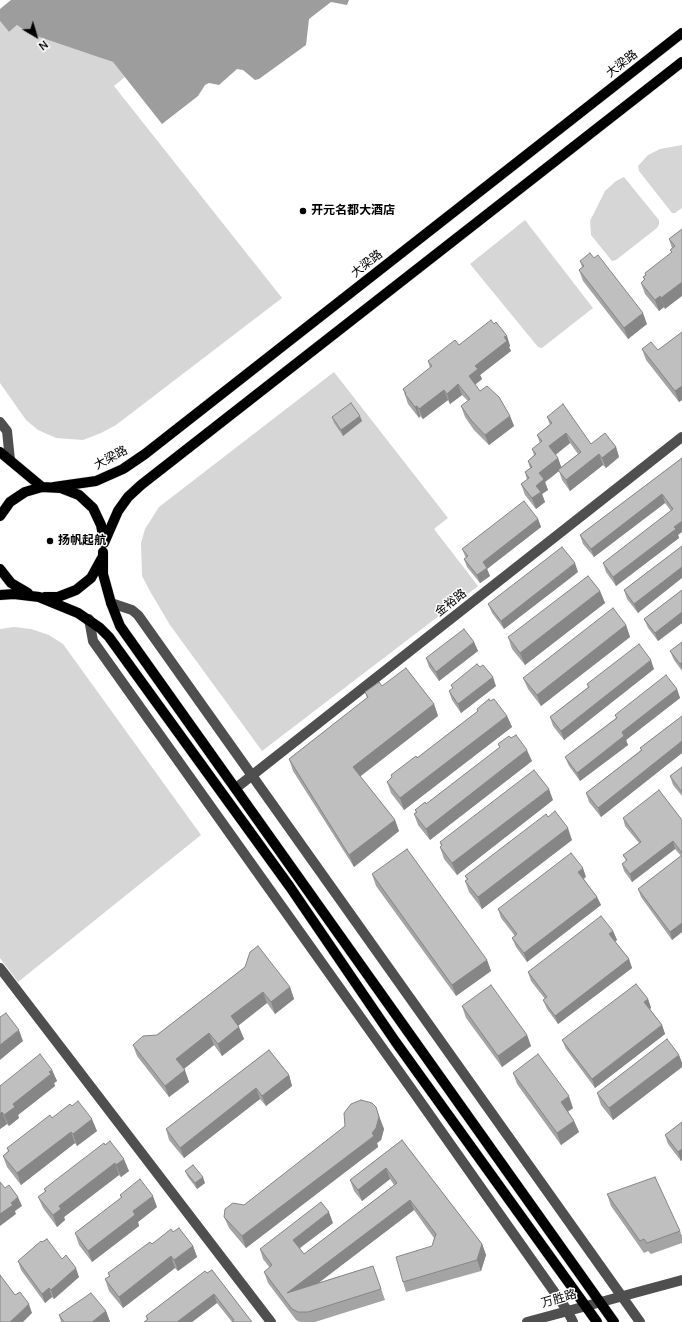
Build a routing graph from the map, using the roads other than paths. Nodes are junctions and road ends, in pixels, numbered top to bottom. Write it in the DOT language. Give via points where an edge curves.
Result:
graph roads {
  1 [pos="682,33"];
  2 [pos="682,62"];
  3 [pos="0,422"];
  4 [pos="682,438"];
  5 [pos="0,452"];
  6 [pos="10,460"];
  7 [pos="42,487"];
  8 [pos="54,487"];
  9 [pos="0,516"];
  10 [pos="104,548"];
  11 [pos="0,568"];
  12 [pos="0,595"];
  13 [pos="39,597"];
  14 [pos="111,604"];
  15 [pos="89,620"];
  16 [pos="252,776"];
  17 [pos="236,788"];
  18 [pos="0,968"];
  19 [pos="682,1280"];
  20 [pos="622,1296"];
  21 [pos="599,1301"];
  22 [pos="585,1305"];
  23 [pos="567,1310"];
  24 [pos="271,1322"];
  25 [pos="527,1322"];
  26 [pos="573,1322"];
  27 [pos="597,1322"];
  28 [pos="614,1322"];
  29 [pos="640,1322"];
  1 -- 8 [label="main road, 大梁路" via="145,454 123,469 96,481"];
  2 -- 10 [label="main road" via="141,485 118,511"];
  3 -- 6 [label="street" via="6,431"];
  4 -- 16 [label="street, 金裕路"];
  5 -- 6 [label="main road"];
  6 -- 7 [label="main road"];
  7 -- 8 [label="main road"];
  7 -- 9 [label="main road" via="17,497"];
  8 -- 10 [label="main road" via="79,495 93,508 102,525"];
  10 -- 13 [label="main road" via="96,570 84,585 58,597"];
  10 -- 14 [label="main road" via="103,574"];
  11 -- 13 [label="main road" via="20,590"];
  12 -- 13 [label="main road"];
  13 -- 15 [label="main road" via="71,609"];
  14 -- 16 [label="street" via="132,610 138,615"];
  14 -- 17 [label="main road" via="120,626"];
  15 -- 22 [label="main road" via="108,637 158,703 290,887 395,1041"];
  15 -- 23 [label="street" via="92,641"];
  16 -- 17 [label="street, 金裕路"];
  16 -- 20 [label="street"];
  17 -- 21 [label="main road"];
  18 -- 24 [label="street"];
  19 -- 20 [label="street, 万胜路"];
  20 -- 21 [label="street, 万胜路"];
  20 -- 29 [label="street"];
  21 -- 22 [label="street, 万胜路"];
  21 -- 28 [label="main road"];
  22 -- 23 [label="street, 万胜路"];
  22 -- 27 [label="main road"];
  23 -- 25 [label="street, 万胜路"];
  23 -- 26 [label="street"];
}
